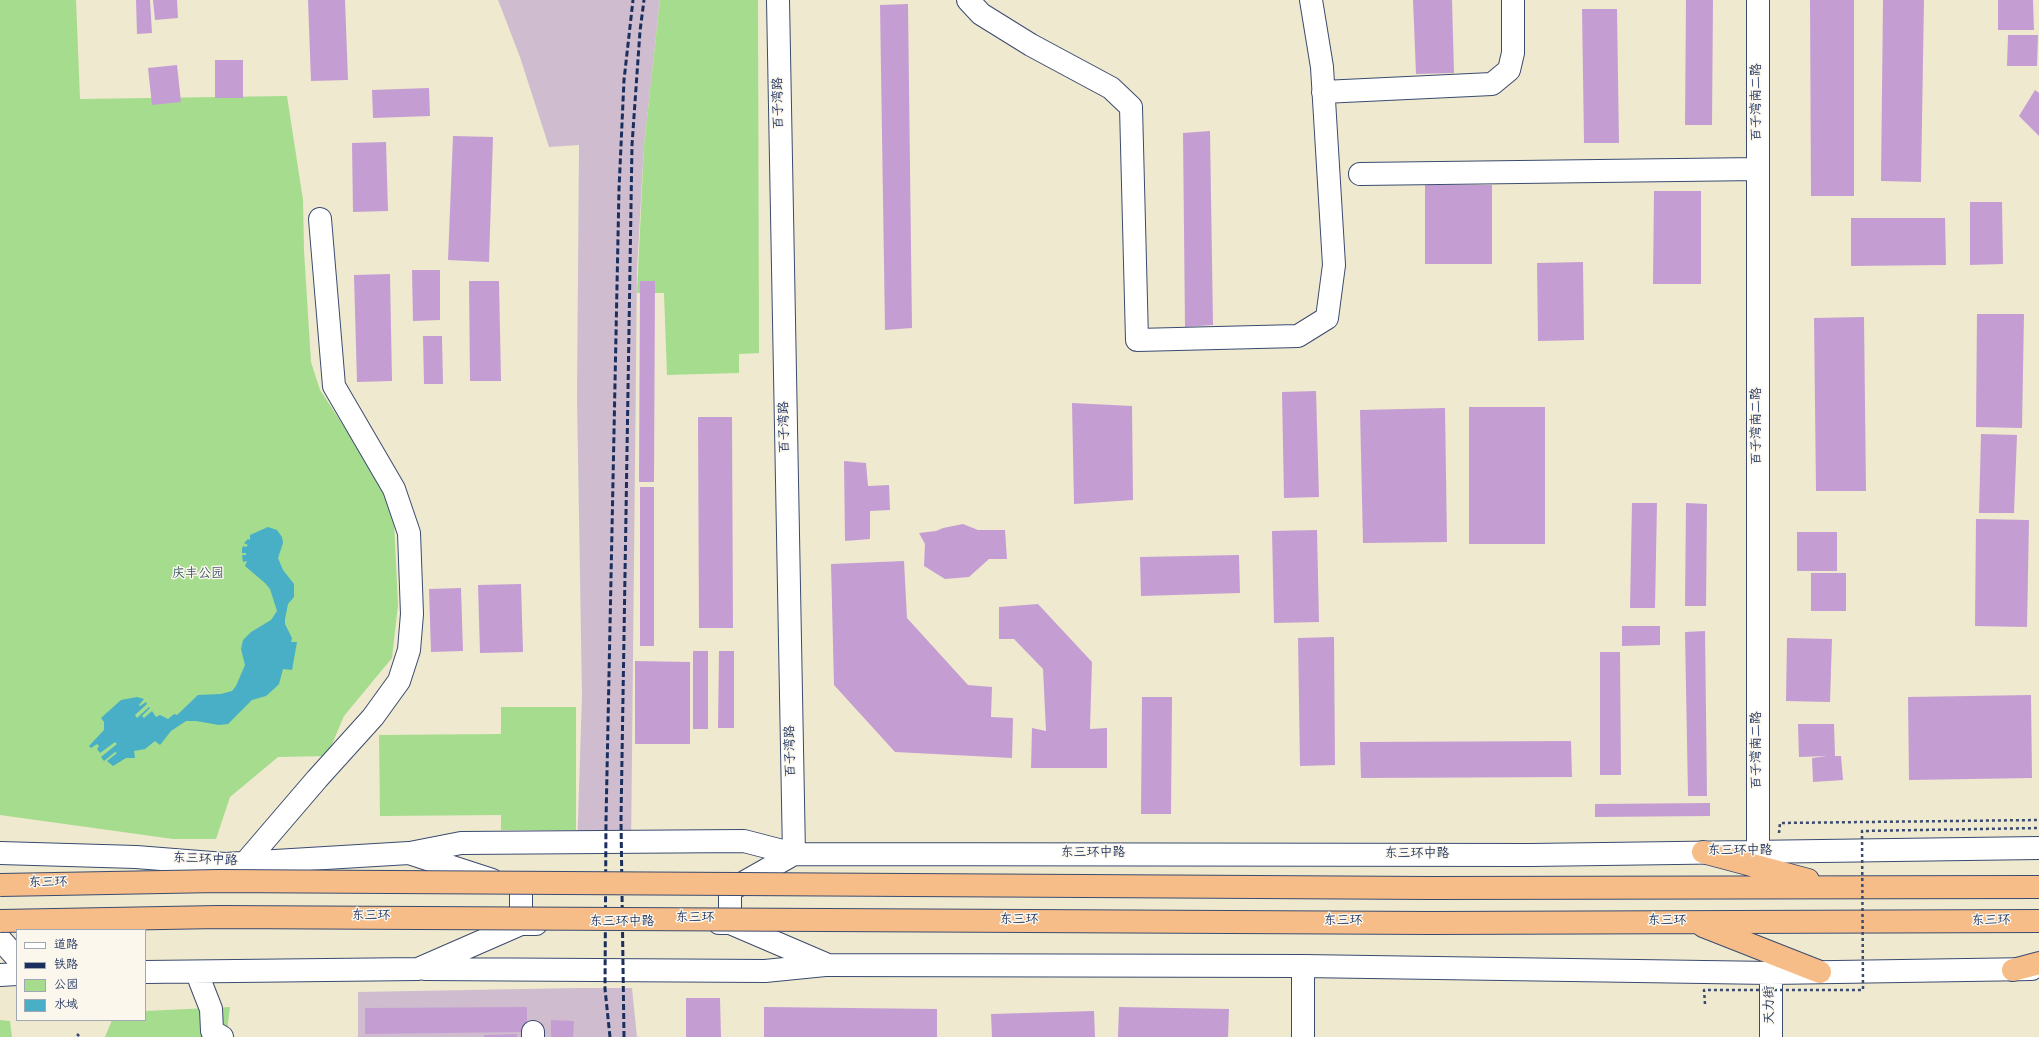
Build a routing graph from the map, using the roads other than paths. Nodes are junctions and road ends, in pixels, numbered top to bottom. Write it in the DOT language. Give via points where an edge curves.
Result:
graph roads {
  1 [pos="778,0"];
  2 [pos="968,0"];
  3 [pos="1311,0"];
  4 [pos="1513,0"];
  5 [pos="1758,0"];
  6 [pos="1323,92"];
  7 [pos="1758,170"];
  8 [pos="1360,174"];
  9 [pos="320,219"];
  10 [pos="2039,848"];
  11 [pos="1703,852"];
  12 [pos="1758,852"];
  13 [pos="409,853"];
  14 [pos="794,854"];
  15 [pos="5,858"];
  16 [pos="245,863"];
  17 [pos="0,885"];
  18 [pos="2039,887"];
  19 [pos="1838,888"];
  20 [pos="521,890"];
  21 [pos="730,890"];
  22 [pos="0,920"];
  23 [pos="2039,921"];
  24 [pos="1693,922"];
  25 [pos="730,923"];
  26 [pos="521,924"];
  27 [pos="0,939"];
  28 [pos="16,957"];
  29 [pos="2039,963"];
  30 [pos="828,965"];
  31 [pos="1303,966"];
  32 [pos="418,969"];
  33 [pos="2039,969"];
  34 [pos="2013,970"];
  35 [pos="146,972"];
  36 [pos="1820,972"];
  37 [pos="1771,973"];
  38 [pos="16,974"];
  39 [pos="0,975"];
  40 [pos="200,981"];
  41 [pos="222,1037"];
  42 [pos="1303,1037"];
  43 [pos="1771,1037"];
  1 -- 14 [label="street, 百子湾路"];
  2 -- 6 [label="street" via="981,14 1031,45 1111,88 1131,107 1137,340 1298,336 1327,318 1334,265"];
  3 -- 6 [label="street" via="1322,67"];
  4 -- 6 [label="street" via="1513,53 1509,70 1492,84"];
  5 -- 7 [label="street, 百子湾南二路"];
  7 -- 8 [label="street"];
  7 -- 12 [label="street, 百子湾南二路"];
  9 -- 16 [label="street" via="334,386 394,488 409,533 412,614 409,650 399,681 373,717"];
  10 -- 12 [label="street, 东三环中路"];
  11 -- 12 [label="street, 东三环中路"];
  11 -- 14 [label="street, 东三环中路" via="1531,855"];
  11 -- 19 [label="highway"];
  13 -- 14 [label="street, 东三环中路" via="461,843 744,841"];
  13 -- 16 [label="street, 东三环中路"];
  13 -- 20 [label="street, 东三环中路"];
  14 -- 21 [label="street, 东三环中路"];
  15 -- 16 [label="street, 东三环中路" via="136,857 225,864"];
  17 -- 19 [label="highway, 东三环, bridge" via="226,881"];
  18 -- 19 [label="highway, 东三环"];
  20 -- 21 [label="street, 东三环中路"];
  20 -- 26 [label="street"];
  21 -- 25 [label="street"];
  22 -- 24 [label="highway, 东三环, bridge" via="218,917"];
  23 -- 24 [label="highway, 东三环"];
  24 -- 36 [label="highway"];
  25 -- 26 [label="street, 东三环中路"];
  25 -- 30 [label="street, 东三环中路"];
  26 -- 32 [label="street, 东三环中路"];
  27 -- 28 [label="street"];
  29 -- 34 [label="highway"];
  30 -- 31 [label="street, 东三环中路"];
  30 -- 32 [label="street, 东三环中路" via="765,970"];
  31 -- 37 [label="street, 东三环中路"];
  31 -- 42 [label="street"];
  32 -- 35 [label="street, 东三环中路"];
  33 -- 34 [label="street, 东三环中路"];
  34 -- 36 [label="street, 东三环中路"];
  36 -- 37 [label="street, 东三环中路"];
  37 -- 43 [label="street, 天力街"];
  38 -- 39 [label="street"];
  40 -- 41 [label="street" via="211,1009 212,1031"];
}
